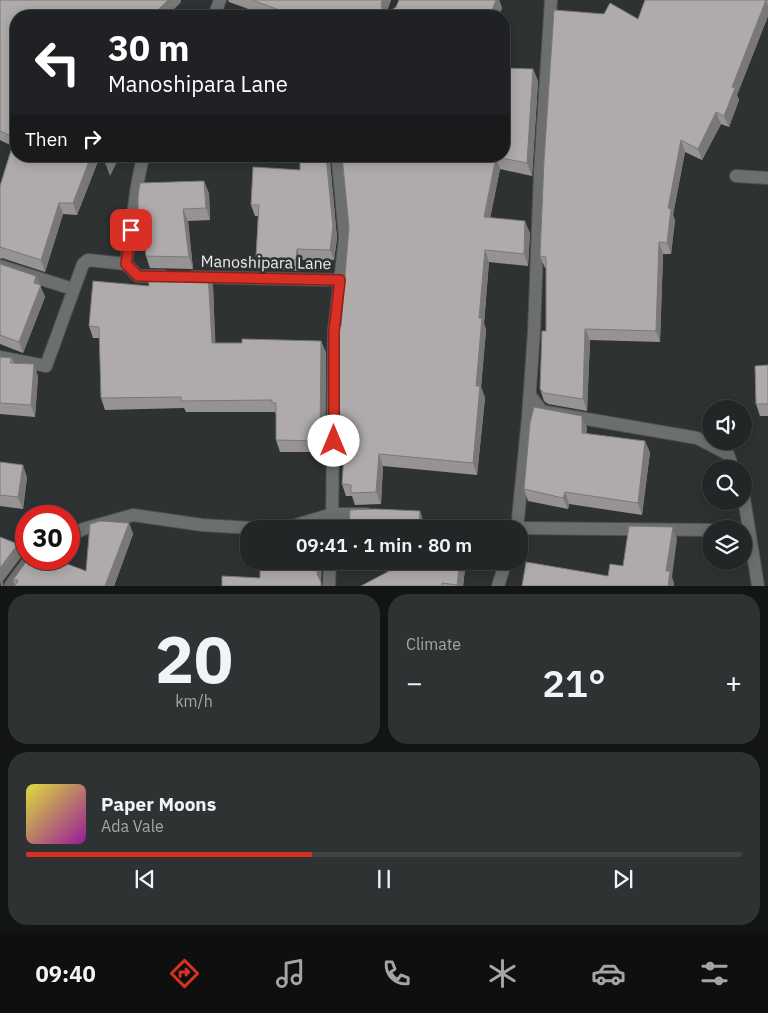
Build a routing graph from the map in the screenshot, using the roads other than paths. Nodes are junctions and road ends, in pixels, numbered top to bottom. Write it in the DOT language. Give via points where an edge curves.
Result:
graph roads {
  1 [pos="551,0"];
  2 [pos="142,162"];
  3 [pos="338,162"];
  4 [pos="736,176"];
  5 [pos="768,178"];
  6 [pos="126,264"];
  7 [pos="0,266"];
  8 [pos="340,280"];
  9 [pos="73,289"];
  10 [pos="0,357"];
  11 [pos="530,395"];
  12 [pos="730,460"];
  13 [pos="378,513"];
  14 [pos="333,514"];
  15 [pos="313,520"];
  16 [pos="333,520"];
  17 [pos="518,520"];
  18 [pos="240,527"];
  19 [pos="528,528"];
  20 [pos="80,530"];
  21 [pos="702,530"];
  22 [pos="752,558"];
  23 [pos="22,570"];
  24 [pos="330,570"];
  25 [pos="503,570"];
  26 [pos="10,586"];
  27 [pos="329,586"];
  28 [pos="498,586"];
  29 [pos="758,586"];
  1 -- 11 [label="street"];
  2 -- 6 [label="street"];
  3 -- 8 [label="street, Manoshipara Lane" via="345,238"];
  4 -- 5 [label="street"];
  6 -- 8 [label="street, Manoshipara Lane" via="138,276"];
  6 -- 9 [label="street" via="88,260 83,264"];
  7 -- 9 [label="street"];
  8 -- 14 [label="street, Manoshipara Lane" via="334,331"];
  9 -- 10 [label="street" via="46,366"];
  11 -- 12 [label="street" via="546,412 697,438 728,454"];
  11 -- 17 [label="street"];
  13 -- 14 [label="street"];
  14 -- 15 [label="street"];
  14 -- 16 [label="street, Manoshipara Lane"];
  18 -- 20 [label="street" via="132,515"];
  19 -- 21 [label="street"];
  22 -- 29 [label="street"];
  23 -- 26 [label="street"];
  24 -- 27 [label="street"];
  25 -- 28 [label="street"];
}
